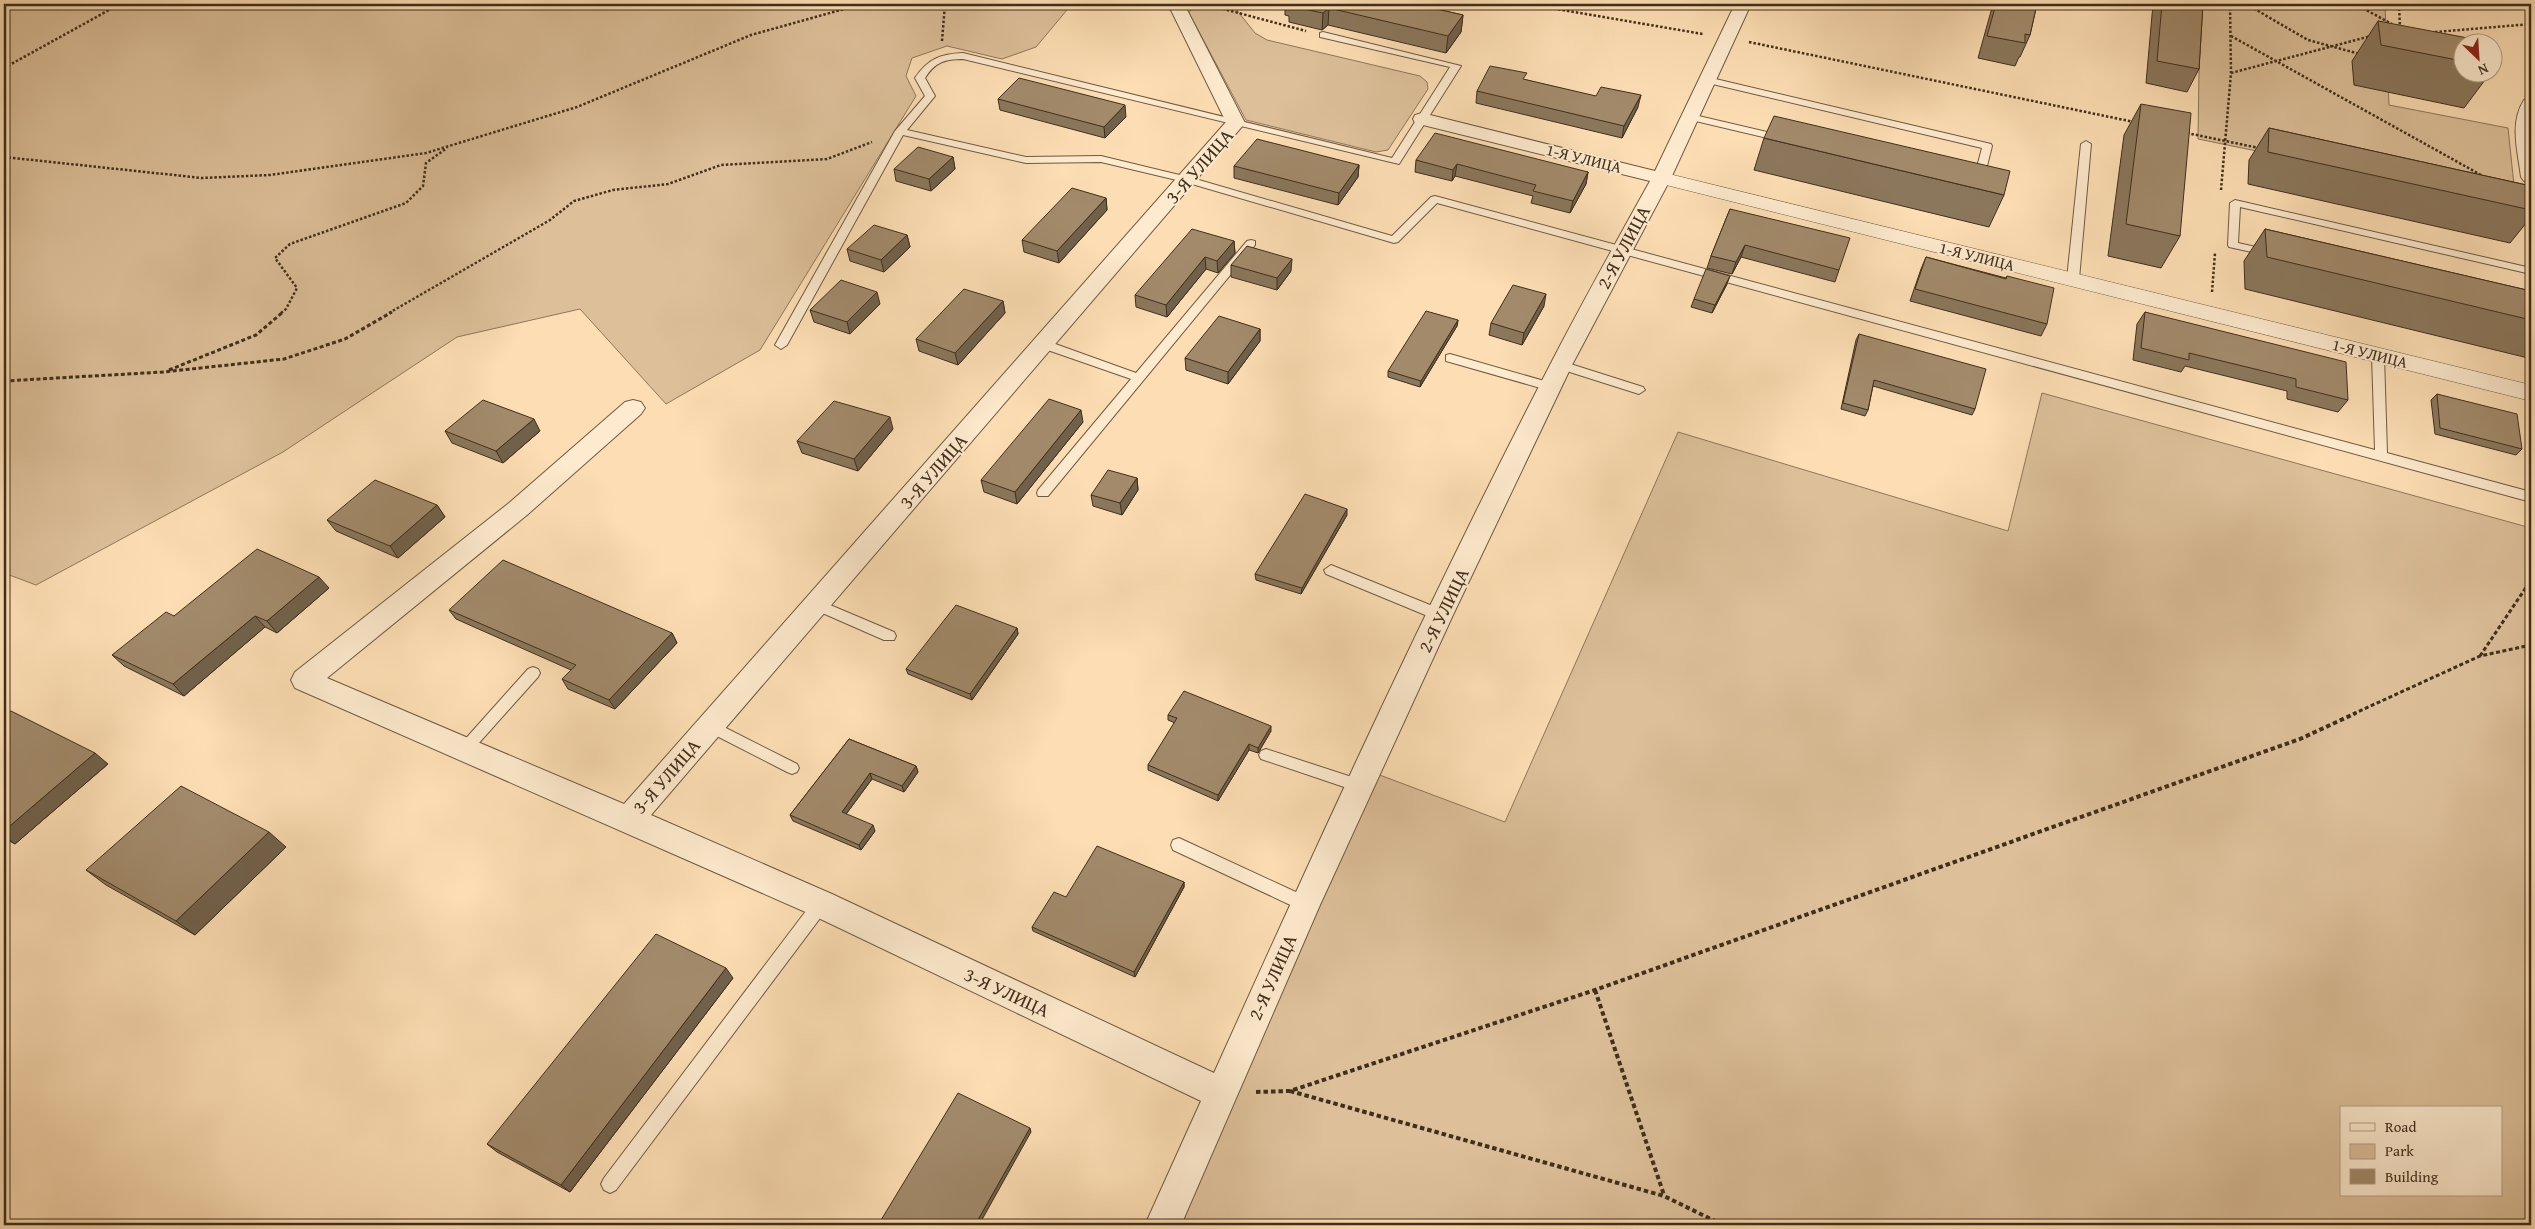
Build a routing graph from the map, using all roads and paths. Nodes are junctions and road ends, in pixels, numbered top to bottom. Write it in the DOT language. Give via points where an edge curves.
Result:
graph roads {
  1 [pos="120,4"];
  2 [pos="862,4"];
  3 [pos="945,4"];
  4 [pos="1176,4"];
  5 [pos="1205,4"];
  6 [pos="1527,4"];
  7 [pos="1743,4"];
  8 [pos="2230,4"];
  9 [pos="2246,4"];
  10 [pos="2355,4"];
  11 [pos="2399,4"];
  12 [pos="2531,24"];
  13 [pos="2400,29"];
  14 [pos="2428,33"];
  15 [pos="1323,35"];
  16 [pos="2231,36"];
  17 [pos="2371,36"];
  18 [pos="2400,36"];
  19 [pos="1728,38"];
  20 [pos="2333,46"];
  21 [pos="945,56"];
  22 [pos="2367,56"];
  23 [pos="2276,61"];
  24 [pos="4,68"];
  25 [pos="2231,73"];
  26 [pos="1707,80"];
  27 [pos="2531,104"];
  28 [pos="1690,116"];
  29 [pos="1422,119"];
  30 [pos="2137,123"];
  31 [pos="1236,124"];
  32 [pos="900,131"];
  33 [pos="2186,133"];
  34 [pos="2225,141"];
  35 [pos="1796,142"];
  36 [pos="2086,144"];
  37 [pos="450,146"];
  38 [pos="2263,149"];
  39 [pos="4,157"];
  40 [pos="2531,177"];
  41 [pos="1661,178"];
  42 [pos="1188,180"];
  43 [pos="2489,180"];
  44 [pos="1968,182"];
  45 [pos="2220,199"];
  46 [pos="1252,243"];
  47 [pos="2216,248"];
  48 [pos="1621,250"];
  49 [pos="2280,256"];
  50 [pos="2531,271"];
  51 [pos="2073,279"];
  52 [pos="2210,313"];
  53 [pos="1043,344"];
  54 [pos="781,345"];
  55 [pos="2378,356"];
  56 [pos="1450,358"];
  57 [pos="164,372"];
  58 [pos="1556,376"];
  59 [pos="1139,378"];
  60 [pos="4,381"];
  61 [pos="1639,390"];
  62 [pos="2531,393"];
  63 [pos="633,408"];
  64 [pos="2381,456"];
  65 [pos="1043,493"];
  66 [pos="2531,497"];
  67 [pos="1331,570"];
  68 [pos="2531,580"];
  69 [pos="816,604"];
  70 [pos="1440,615"];
  71 [pos="889,636"];
  72 [pos="2531,645"];
  73 [pos="2480,656"];
  74 [pos="533,673"];
  75 [pos="710,726"];
  76 [pos="465,749"];
  77 [pos="1266,755"];
  78 [pos="792,768"];
  79 [pos="1359,786"];
  80 [pos="629,819"];
  81 [pos="1179,845"];
  82 [pos="821,904"];
  83 [pos="1304,904"];
  84 [pos="1594,990"];
  85 [pos="1290,1091"];
  86 [pos="1220,1093"];
  87 [pos="610,1184"];
  88 [pos="1664,1196"];
  89 [pos="1163,1225"];
  90 [pos="1723,1225"];
  1 -- 24 [label="path"];
  2 -- 37 [label="path" via="751,35 577,107"];
  3 -- 21 [label="path" via="941,39"];
  4 -- 31 [label="street"];
  5 -- 15 [label="path" via="1275,25"];
  6 -- 19 [label="path"];
  7 -- 19 [label="street, 2-Я УЛИЦА"];
  8 -- 16 [label="path"];
  9 -- 20 [label="path" via="2308,40"];
  10 -- 13 [label="path"];
  11 -- 13 [label="path"];
  12 -- 14 [label="path"];
  13 -- 18 [label="path"];
  15 -- 29 [label="lane" via="1456,66"];
  16 -- 23 [label="path"];
  16 -- 25 [label="path"];
  17 -- 20 [label="path"];
  19 -- 26 [label="street, 2-Я УЛИЦА"];
  19 -- 30 [label="path"];
  20 -- 22 [label="path"];
  20 -- 23 [label="path"];
  21 -- 31 [label="lane" via="963,56"];
  21 -- 32 [label="lane" via="928,64 920,78 930,96"];
  23 -- 25 [label="path"];
  23 -- 43 [label="path"];
  25 -- 34 [label="path"];
  26 -- 28 [label="street, 2-Я УЛИЦА"];
  26 -- 44 [label="lane" via="1987,146 1978,184"];
  27 -- 40 [label="street" via="2524,131"];
  28 -- 35 [label="lane"];
  28 -- 41 [label="street, 2-Я УЛИЦА"];
  29 -- 31 [label="lane" via="1395,162"];
  29 -- 41 [label="street, 1-Я УЛИЦА"];
  31 -- 42 [label="street, 3-Я УЛИЦА"];
  32 -- 42 [label="lane" via="1026,160 1101,159"];
  32 -- 54 [label="lane"];
  32 -- 57 [label="path" via="828,159 720,165 668,184 613,190 574,201 550,220 345,339 284,359"];
  33 -- 34 [label="path"];
  34 -- 38 [label="path"];
  34 -- 45 [label="path"];
  36 -- 51 [label="lane"];
  37 -- 39 [label="path" via="426,153 270,175 202,178"];
  37 -- 57 [label="path" via="426,163 423,186 406,203 290,244 275,258 296,288 286,309 256,335"];
  41 -- 48 [label="street, 2-Я УЛИЦА"];
  41 -- 51 [label="street, 1-Я УЛИЦА"];
  42 -- 48 [label="lane" via="1394,240 1435,199"];
  42 -- 53 [label="street, 3-Я УЛИЦА"];
  46 -- 59 [label="lane"];
  47 -- 52 [label="path"];
  48 -- 58 [label="street, 2-Я УЛИЦА"];
  48 -- 64 [label="lane"];
  49 -- 50 [label="lane" via="2233,245 2235,203"];
  51 -- 52 [label="street, 1-Я УЛИЦА"];
  52 -- 55 [label="street, 1-Я УЛИЦА"];
  53 -- 59 [label="lane"];
  53 -- 69 [label="street, 3-Я УЛИЦА"];
  55 -- 62 [label="street, 1-Я УЛИЦА"];
  55 -- 64 [label="lane"];
  56 -- 58 [label="lane"];
  57 -- 60 [label="path"];
  58 -- 61 [label="lane"];
  58 -- 70 [label="street, 2-Я УЛИЦА"];
  59 -- 65 [label="lane"];
  63 -- 76 [label="street, 3-Я УЛИЦА" via="518,509 305,680"];
  64 -- 66 [label="lane"];
  67 -- 70 [label="lane"];
  68 -- 73 [label="path"];
  69 -- 71 [label="lane"];
  69 -- 75 [label="street, 3-Я УЛИЦА"];
  70 -- 79 [label="street, 2-Я УЛИЦА"];
  72 -- 73 [label="path"];
  73 -- 84 [label="path" via="2300,739"];
  74 -- 76 [label="lane"];
  75 -- 78 [label="lane"];
  75 -- 80 [label="street, 3-Я УЛИЦА"];
  76 -- 80 [label="street, 3-Я УЛИЦА"];
  77 -- 79 [label="lane"];
  79 -- 83 [label="street, 2-Я УЛИЦА"];
  80 -- 82 [label="street, 3-Я УЛИЦА"];
  81 -- 83 [label="lane"];
  82 -- 86 [label="street, 3-Я УЛИЦА"];
  82 -- 87 [label="lane"];
  83 -- 86 [label="street, 2-Я УЛИЦА"];
  84 -- 85 [label="path"];
  84 -- 88 [label="path"];
  85 -- 86 [label="path"];
  85 -- 88 [label="path"];
  86 -- 89 [label="street, 2-Я УЛИЦА"];
  88 -- 90 [label="path"];
}
